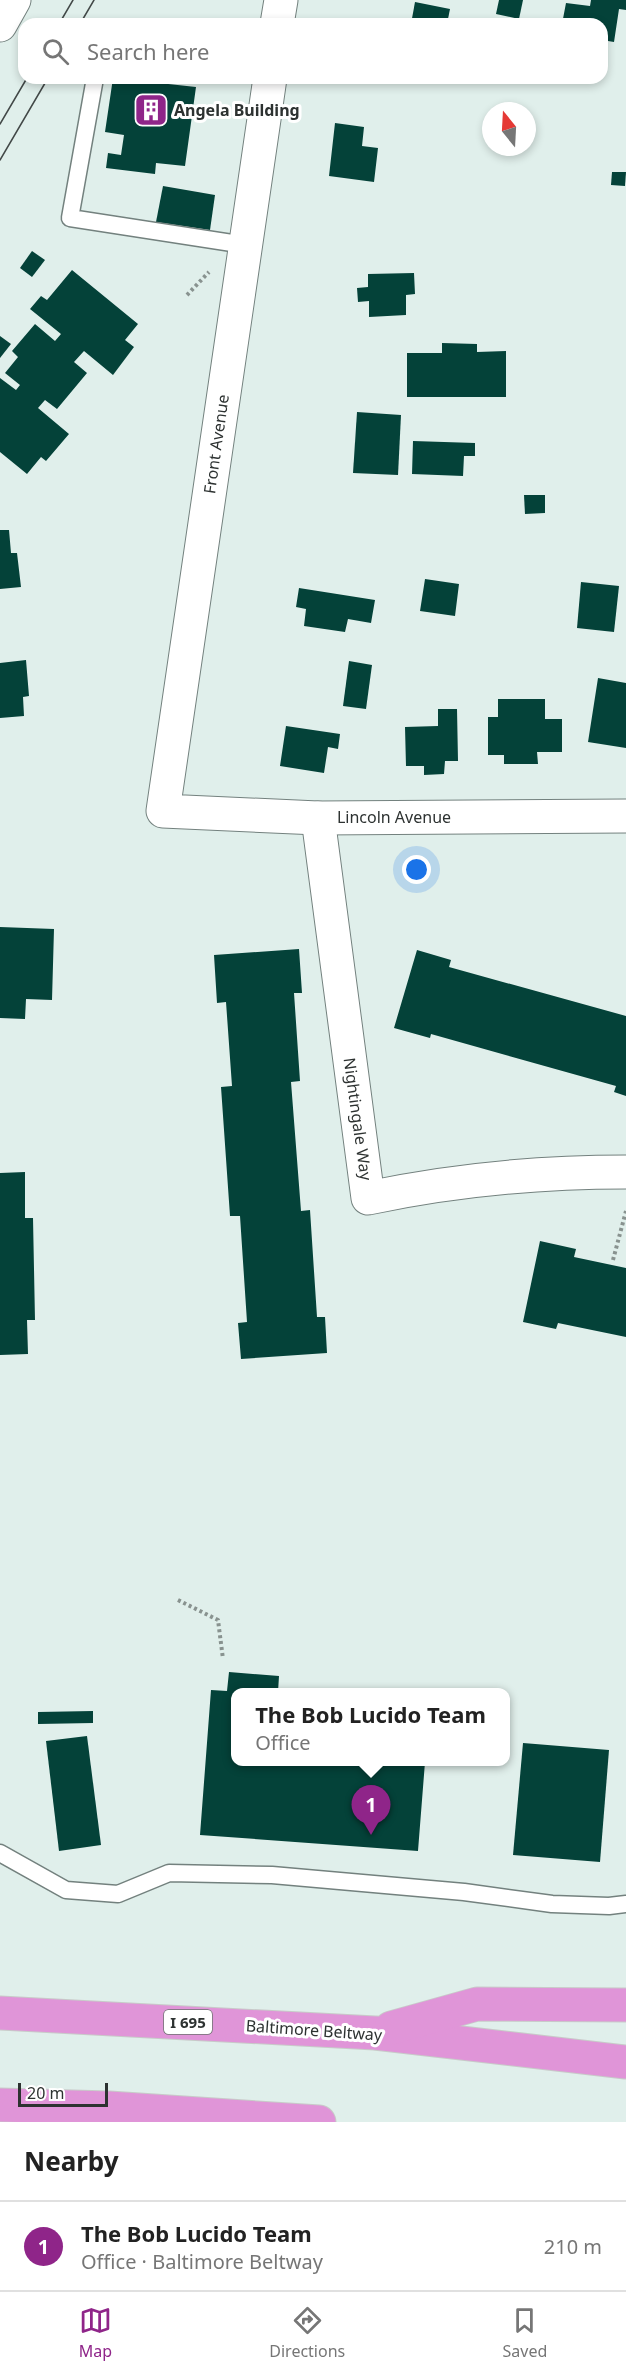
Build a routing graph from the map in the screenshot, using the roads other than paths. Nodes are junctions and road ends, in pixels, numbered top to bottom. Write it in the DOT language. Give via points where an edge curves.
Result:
graph roads {
  1 [pos="14,0"];
  2 [pos="281,0"];
  3 [pos="278,18"];
  4 [pos="0,25"];
  5 [pos="94,84"];
  6 [pos="263,84"];
  7 [pos="245,245"];
  8 [pos="163,811"];
  9 [pos="626,816"];
  10 [pos="318,818"];
  11 [pos="626,1172"];
  12 [pos="0,1853"];
  13 [pos="626,1904"];
  14 [pos="626,2005"];
  15 [pos="0,2013"];
  16 [pos="375,2033"];
  17 [pos="626,2062"];
  18 [pos="0,2105"];
  19 [pos="319,2122"];
  1 -- 4 [label="street"];
  2 -- 3 [label="street"];
  5 -- 7 [label="lane" via="70,218"];
  6 -- 7 [label="street, Front Avenue"];
  7 -- 8 [label="street, Front Avenue"];
  8 -- 10 [label="street, Lincoln Avenue"];
  9 -- 10 [label="street, Lincoln Avenue"];
  10 -- 11 [label="street, Nightingale Way" via="368,1198 486,1179"];
  12 -- 13 [label="lane" via="66,1890 118,1894 169,1873 284,1876 552,1904"];
  14 -- 16 [label="highway" via="477,2004"];
  15 -- 16 [label="highway, Baltimore Beltway / I 695"];
  16 -- 17 [label="highway, Baltimore Beltway / I 695"];
  18 -- 19 [label="highway"];
}
